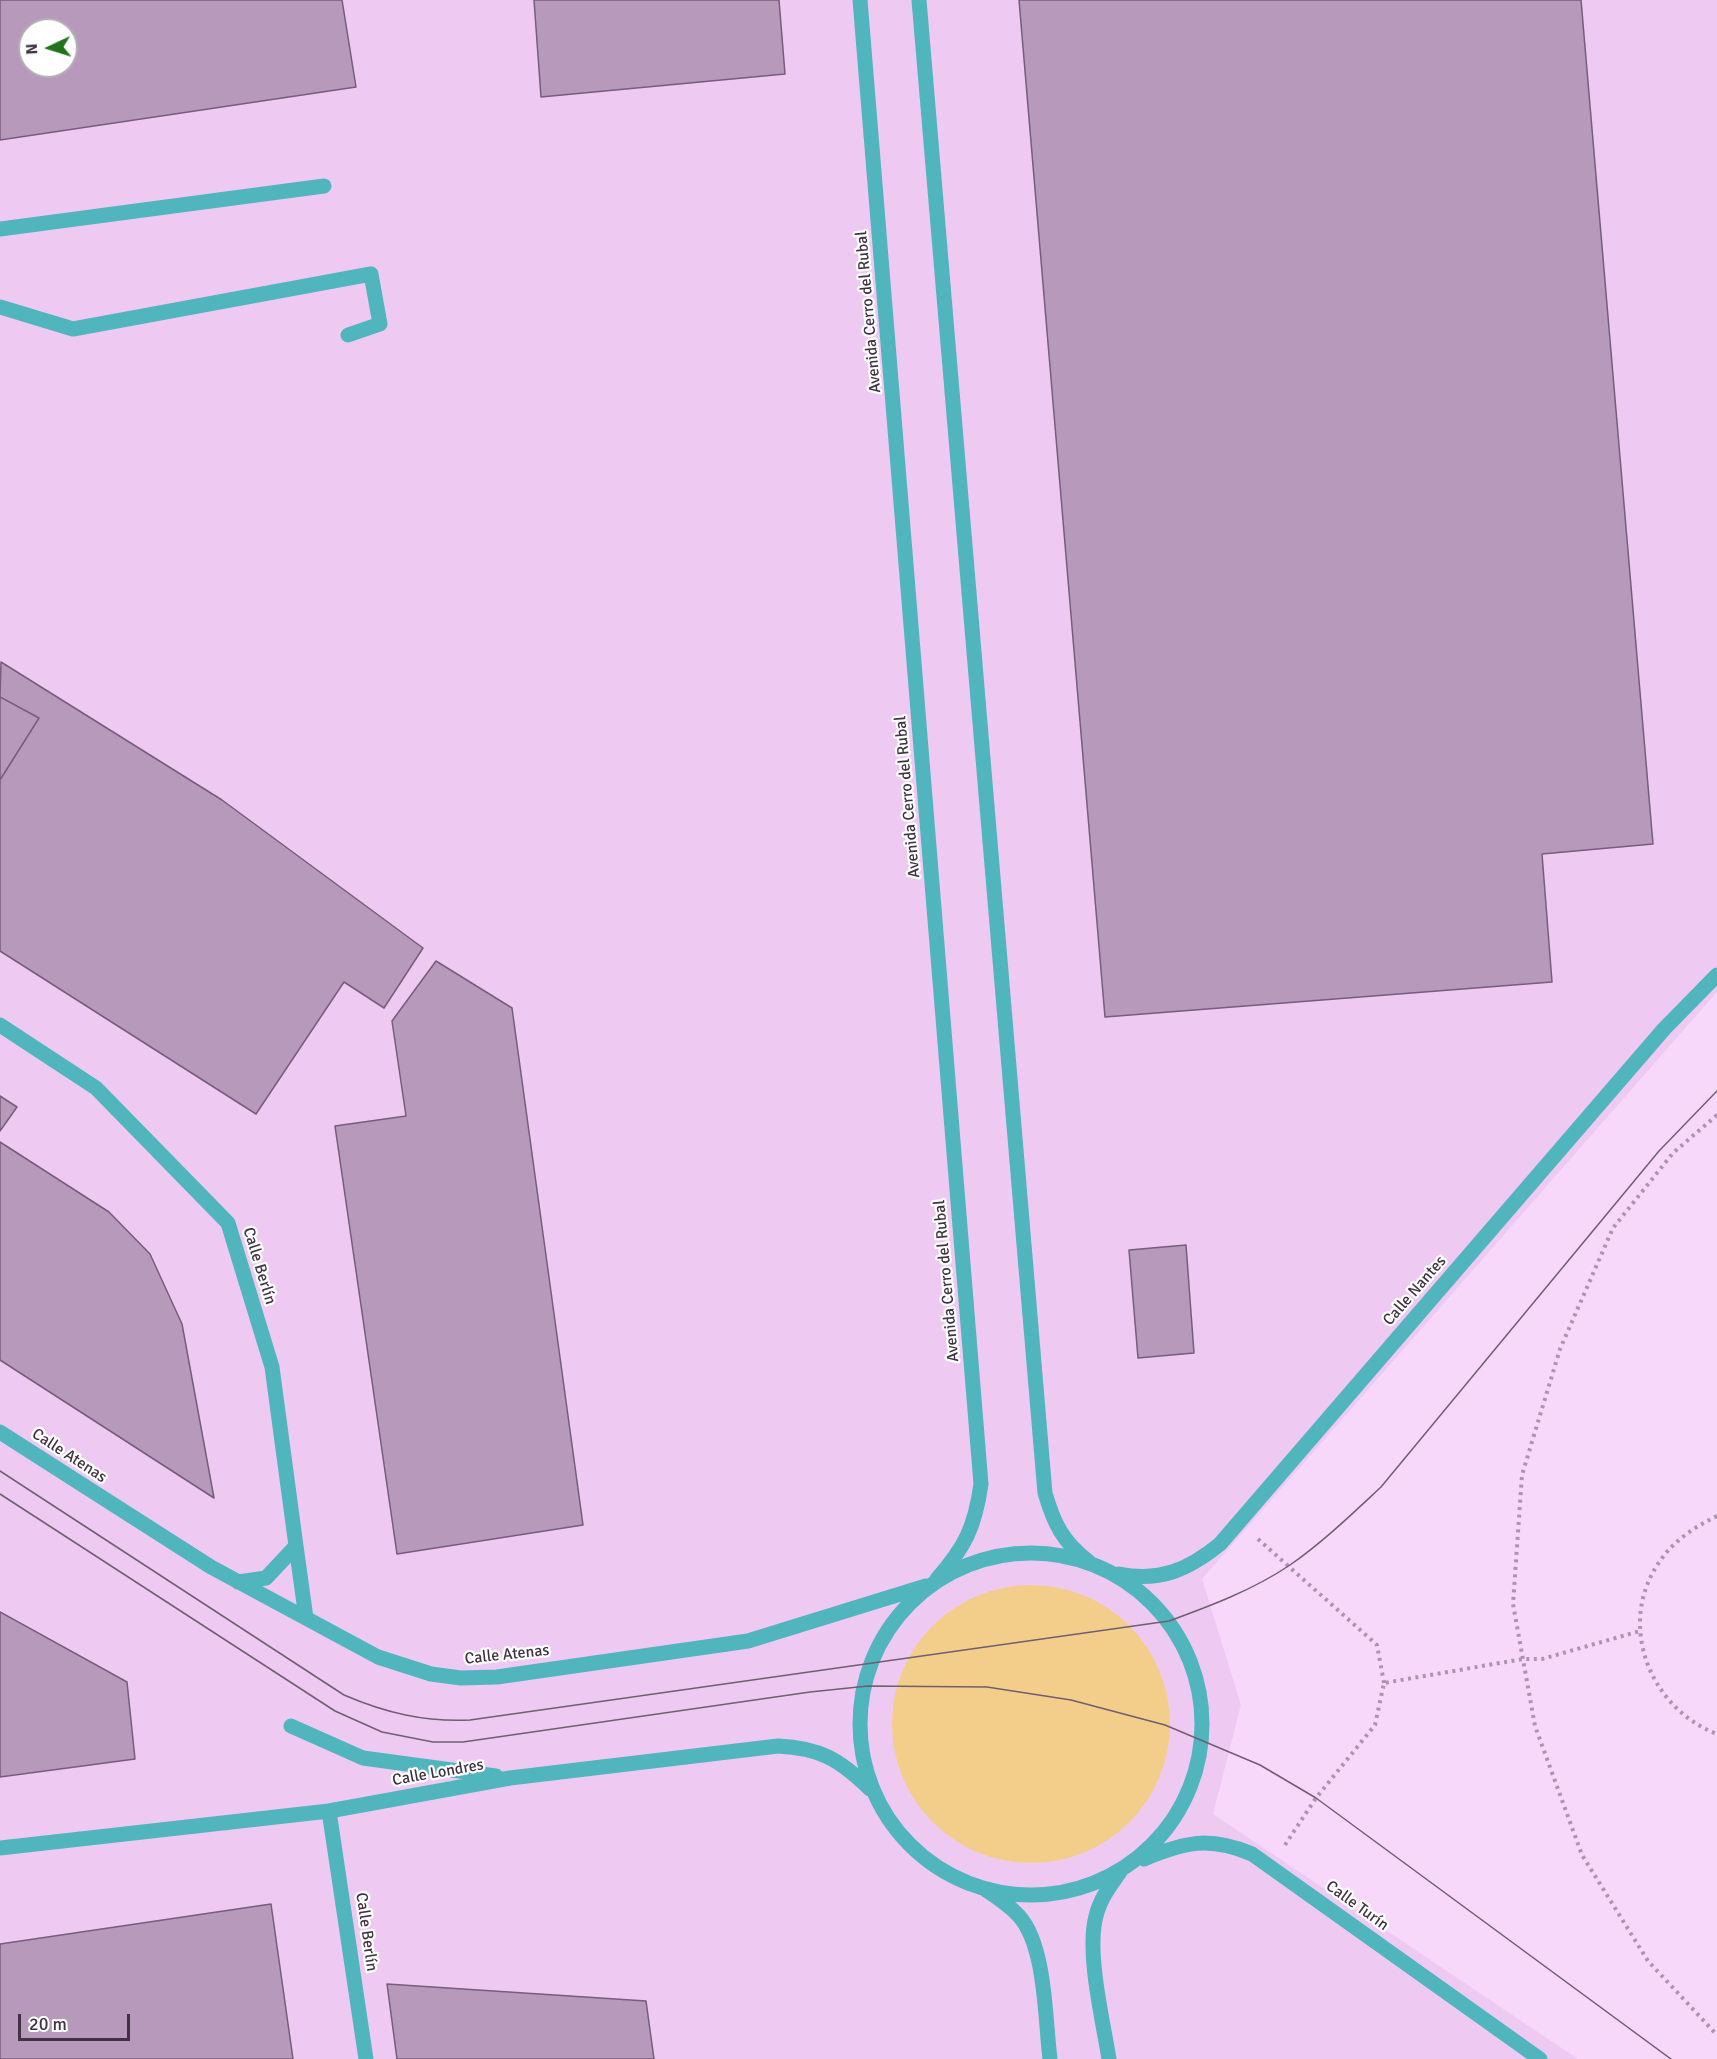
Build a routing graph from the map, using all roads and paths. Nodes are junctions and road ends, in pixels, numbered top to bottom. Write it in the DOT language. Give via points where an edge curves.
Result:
graph roads {
  1 [pos="860,0"];
  2 [pos="919,0"];
  3 [pos="324,186"];
  4 [pos="0,229"];
  5 [pos="0,307"];
  6 [pos="348,335"];
  7 [pos="1717,975"];
  8 [pos="0,1025"];
  9 [pos="1717,1115"];
  10 [pos="0,1432"];
  11 [pos="1717,1516"];
  12 [pos="1239,1523"];
  13 [pos="296,1546"];
  14 [pos="1089,1562"];
  15 [pos="1111,1573"];
  16 [pos="237,1582"];
  17 [pos="933,1582"];
  18 [pos="306,1618"];
  19 [pos="1640,1631"];
  20 [pos="1523,1659"];
  21 [pos="1384,1683"];
  22 [pos="291,1726"];
  23 [pos="1717,1734"];
  24 [pos="510,1778"];
  25 [pos="870,1789"];
  26 [pos="329,1811"];
  27 [pos="0,1848"];
  28 [pos="1135,1862"];
  29 [pos="1271,1866"];
  30 [pos="1121,1870"];
  31 [pos="983,1889"];
  32 [pos="1717,2035"];
  33 [pos="366,2059"];
  34 [pos="1050,2059"];
  35 [pos="1109,2059"];
  36 [pos="1540,2059"];
  1 -- 17 [label="street, Avenida Cerro del Rubal" via="981,1484 973,1527 959,1553"];
  2 -- 14 [label="street" via="1045,1493 1051,1515 1068,1545"];
  3 -- 4 [label="street"];
  5 -- 6 [label="street" via="73,329 371,274 380,324"];
  7 -- 12 [label="street, Calle Nantes" via="1664,1029"];
  8 -- 13 [label="street, Calle Berlín" via="96,1088 228,1224 272,1366"];
  9 -- 20 [label="path" via="1673,1153 1613,1228 1560,1350 1522,1475 1513,1604"];
  10 -- 16 [label="street, Calle Atenas"];
  11 -- 19 [label="path" via="1684,1534 1659,1561 1644,1595"];
  12 -- 15 [label="street, Calle Nantes" via="1201,1559 1168,1575 1138,1578"];
  12 -- 21 [label="path" via="1377,1645"];
  13 -- 16 [label="street" via="266,1578"];
  13 -- 18 [label="street, Calle Berlín"];
  14 -- 15 [label="street"];
  14 -- 17 [label="street" via="1056,1554 1007,1553 960,1565"];
  15 -- 28 [label="street" via="1134,1587 1168,1621 1191,1658 1199,1685 1200,1740 1186,1798 1177,1818"];
  16 -- 18 [label="street, Calle Atenas"];
  17 -- 18 [label="street, Calle Atenas" via="748,1641 497,1677 431,1674 378,1657"];
  17 -- 25 [label="street" via="881,1641 864,1713 863,1743"];
  19 -- 20 [label="path" via="1542,1659"];
  19 -- 23 [label="path" via="1648,1669 1668,1702 1697,1727"];
  20 -- 21 [label="path"];
  20 -- 32 [label="path" via="1535,1726 1582,1855 1648,1962"];
  21 -- 29 [label="path" via="1375,1725 1316,1798"];
  22 -- 24 [label="street" via="363,1758"];
  24 -- 25 [label="street, Calle Londres" via="700,1754 799,1747 833,1760"];
  24 -- 26 [label="street, Calle Londres"];
  25 -- 31 [label="street" via="897,1833 917,1852 935,1867"];
  26 -- 27 [label="street, Calle Londres"];
  26 -- 33 [label="street, Calle Berlín"];
  28 -- 29 [label="street, Calle Turín" via="1181,1844 1203,1842 1229,1844"];
  28 -- 30 [label="street"];
  29 -- 36 [label="street, Calle Turín"];
  30 -- 31 [label="street" via="1074,1890 1038,1895"];
  30 -- 35 [label="street" via="1103,1896 1095,1918 1093,1943"];
  31 -- 34 [label="street" via="1020,1917 1031,1936 1040,1973"];
}
